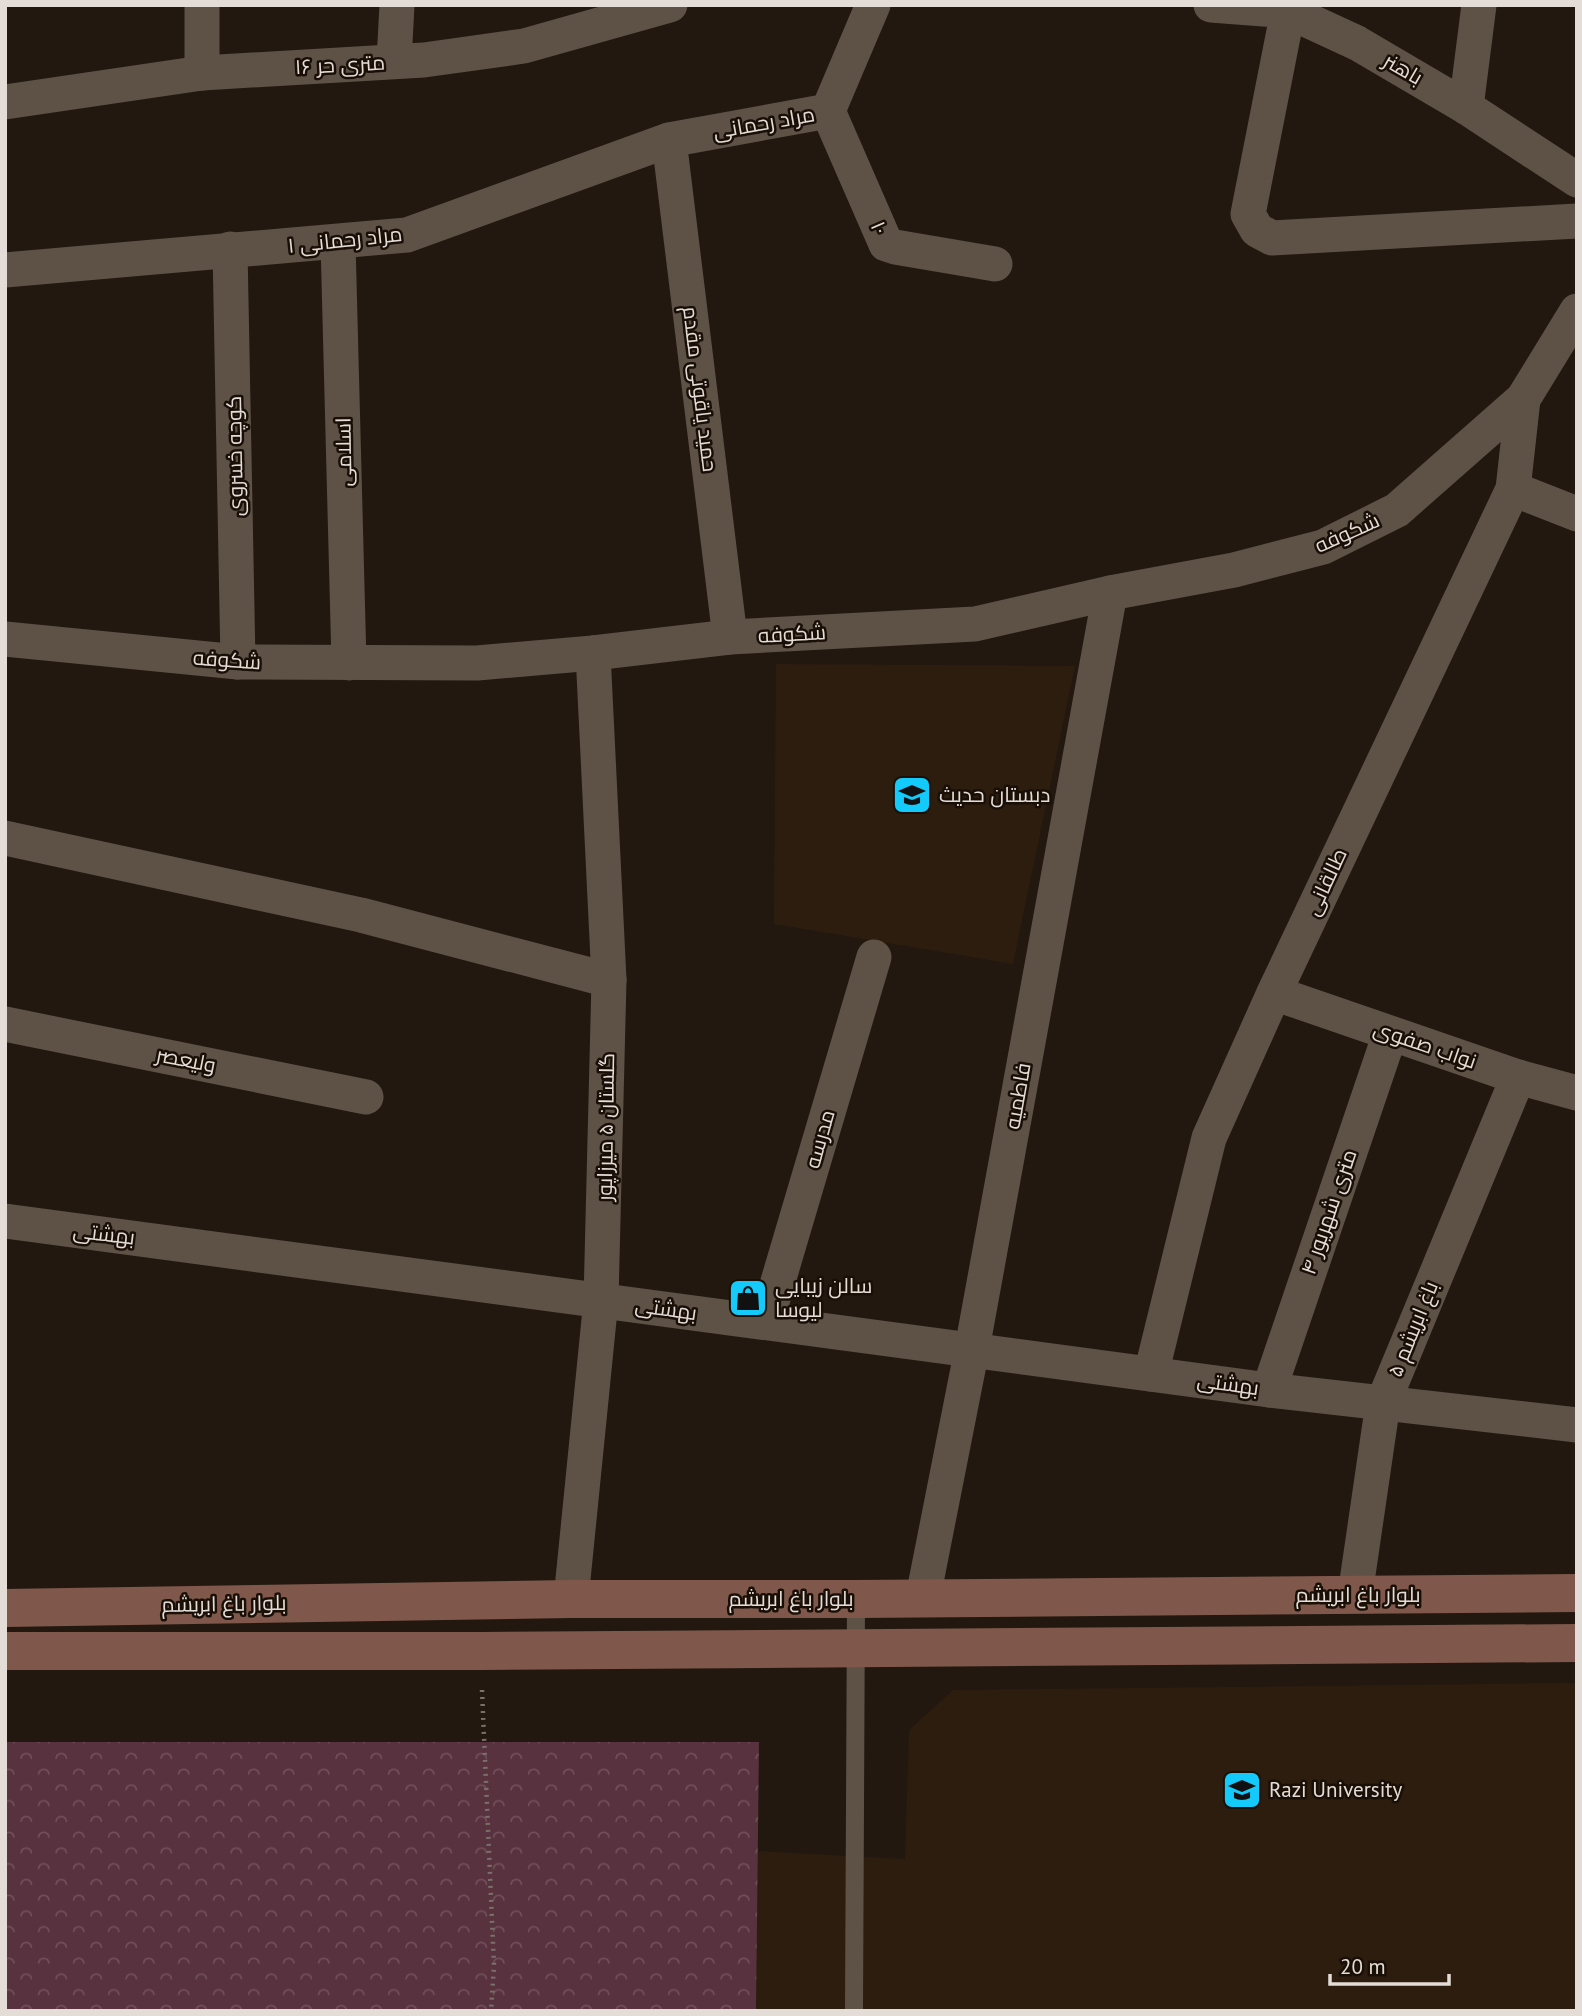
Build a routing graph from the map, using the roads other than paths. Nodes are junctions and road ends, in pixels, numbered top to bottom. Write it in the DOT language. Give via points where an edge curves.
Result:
graph roads {
  1 [pos="202,5"];
  2 [pos="397,5"];
  3 [pos="670,5"];
  4 [pos="873,5"];
  5 [pos="1211,5"];
  6 [pos="1479,5"];
  7 [pos="1288,11"];
  8 [pos="580,18"];
  9 [pos="394,61"];
  10 [pos="202,73"];
  11 [pos="5,102"];
  12 [pos="1466,107"];
  13 [pos="828,111"];
  14 [pos="669,140"];
  15 [pos="1577,180"];
  16 [pos="1577,221"];
  17 [pos="338,242"];
  18 [pos="230,249"];
  19 [pos="995,264"];
  20 [pos="5,270"];
  21 [pos="1577,311"];
  22 [pos="1523,399"];
  23 [pos="1513,489"];
  24 [pos="1577,513"];
  25 [pos="1110,593"];
  26 [pos="730,637"];
  27 [pos="5,639"];
  28 [pos="593,653"];
  29 [pos="238,662"];
  30 [pos="349,663"];
  31 [pos="5,838"];
  32 [pos="874,957"];
  33 [pos="609,980"];
  34 [pos="1274,993"];
  35 [pos="5,1024"];
  36 [pos="1390,1034"];
  37 [pos="1518,1077"];
  38 [pos="1577,1093"];
  39 [pos="366,1097"];
  40 [pos="5,1221"];
  41 [pos="601,1300"];
  42 [pos="766,1322"];
  43 [pos="972,1349"];
  44 [pos="1151,1374"];
  45 [pos="1269,1390"];
  46 [pos="1383,1403"];
  47 [pos="1577,1424"];
  48 [pos="1577,1593"];
  49 [pos="1355,1595"];
  50 [pos="923,1597"];
  51 [pos="571,1598"];
  52 [pos="856,1599"];
  53 [pos="5,1608"];
  54 [pos="1577,1643"];
  55 [pos="856,1649"];
  56 [pos="5,1651"];
  57 [pos="854,2011"];
  1 -- 10 [label="street"];
  2 -- 9 [label="street"];
  3 -- 8 [label="street, ۱۶ متری حر"];
  4 -- 13 [label="street, مراد رحمانی"];
  5 -- 7 [label="street, باهنر"];
  6 -- 12 [label="street"];
  7 -- 12 [label="street, باهنر" via="1357,43"];
  7 -- 16 [label="street" via="1248,214 1257,230 1272,238"];
  8 -- 9 [label="street, ۱۶ متری حر" via="524,46"];
  9 -- 10 [label="street, ۱۶ متری حر"];
  10 -- 11 [label="street, ۱۶ متری حر"];
  12 -- 15 [label="street, باهنر"];
  13 -- 14 [label="street, مراد رحمانی"];
  13 -- 19 [label="street, ۱۰" via="886,244"];
  14 -- 17 [label="street, مراد رحمانی ۱" via="407,235"];
  14 -- 26 [label="street, حمید یاقوتی مقدم"];
  17 -- 18 [label="street, مراد رحمانی ۱"];
  17 -- 30 [label="street, اسلامی"];
  18 -- 20 [label="street, مراد رحمانی ۱"];
  18 -- 29 [label="street, کوچه خسروی"];
  21 -- 22 [label="street"];
  22 -- 23 [label="street, طالقانی"];
  22 -- 25 [label="street, شکوفه" via="1397,510 1323,547 1234,570"];
  23 -- 24 [label="street"];
  23 -- 34 [label="street, طالقانی"];
  25 -- 26 [label="street, شکوفه" via="975,624"];
  25 -- 43 [label="street, فاطمیه"];
  26 -- 28 [label="street, شکوفه"];
  27 -- 29 [label="street, شکوفه"];
  28 -- 30 [label="street, شکوفه" via="477,663"];
  28 -- 33 [label="street, گلستان ۵ میرزاپور"];
  29 -- 30 [label="street, شکوفه"];
  31 -- 33 [label="street" via="361,915"];
  32 -- 42 [label="street, مدرسه"];
  33 -- 41 [label="street, گلستان ۵ میرزاپور"];
  34 -- 36 [label="street, نواب صفوی"];
  34 -- 44 [label="street, طالقانی" via="1209,1138"];
  35 -- 39 [label="street, ولیعصر"];
  36 -- 37 [label="street, نواب صفوی"];
  36 -- 45 [label="street, ۴ متری شهریور"];
  37 -- 38 [label="street, نواب صفوی"];
  37 -- 46 [label="street, باغ ابریشم ۵"];
  40 -- 41 [label="street, بهشتی"];
  41 -- 42 [label="street, بهشتی"];
  41 -- 51 [label="street, گلستان ۵ میرزاپور"];
  42 -- 43 [label="street, بهشتی"];
  43 -- 44 [label="street, بهشتی"];
  43 -- 50 [label="street, فاطمیه"];
  44 -- 45 [label="street, بهشتی"];
  45 -- 46 [label="street, بهشتی"];
  46 -- 47 [label="street, بهشتی"];
  46 -- 49 [label="street, باغ ابریشم ۵"];
  48 -- 49 [label="main road, بلوار باغ ابریشم"];
  49 -- 50 [label="main road, بلوار باغ ابریشم"];
  50 -- 52 [label="main road, بلوار باغ ابریشم"];
  51 -- 52 [label="main road, بلوار باغ ابریشم"];
  51 -- 53 [label="main road, بلوار باغ ابریشم"];
  52 -- 55 [label="lane"];
  54 -- 55 [label="main road"];
  55 -- 56 [label="main road"];
  55 -- 57 [label="lane"];
}
